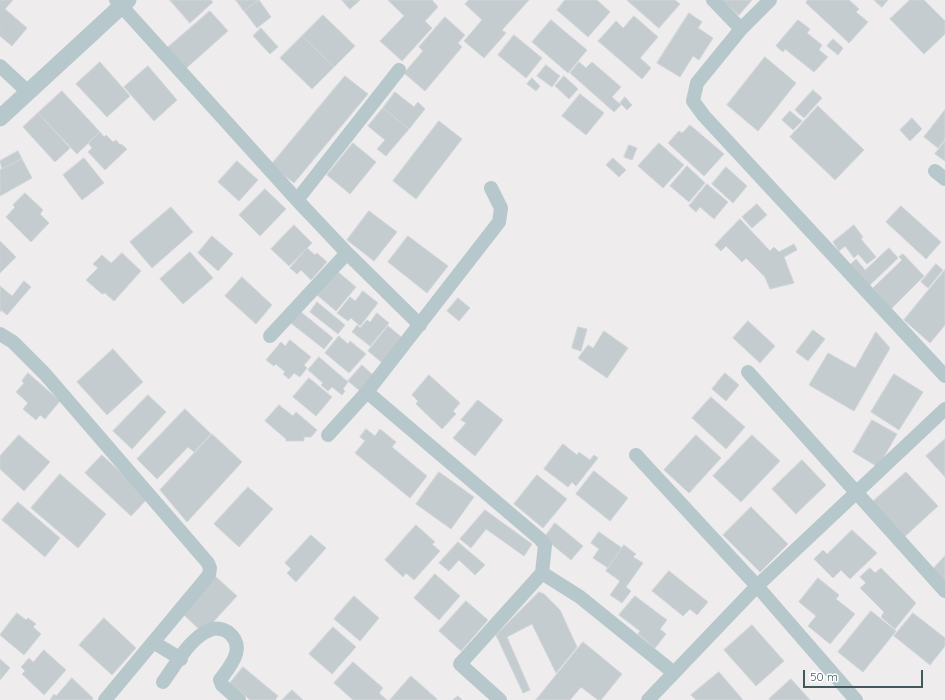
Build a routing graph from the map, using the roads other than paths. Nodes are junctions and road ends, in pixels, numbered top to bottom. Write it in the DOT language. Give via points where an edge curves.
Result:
graph roads {
  1 [pos="713,0"];
  2 [pos="770,0"];
  3 [pos="122,2"];
  4 [pos="741,29"];
  5 [pos="0,66"];
  6 [pos="398,70"];
  7 [pos="28,92"];
  8 [pos="0,118"];
  9 [pos="491,188"];
  10 [pos="297,200"];
  11 [pos="347,253"];
  12 [pos="420,325"];
  13 [pos="0,334"];
  14 [pos="270,336"];
  15 [pos="748,372"];
  16 [pos="945,376"];
  17 [pos="367,392"];
  18 [pos="945,409"];
  19 [pos="328,435"];
  20 [pos="636,455"];
  21 [pos="857,492"];
  22 [pos="542,573"];
  23 [pos="757,586"];
  24 [pos="945,591"];
  25 [pos="153,642"];
  26 [pos="181,658"];
  27 [pos="674,673"];
  28 [pos="163,682"];
  29 [pos="105,700"];
  30 [pos="239,700"];
  31 [pos="500,700"];
  32 [pos="648,700"];
  33 [pos="856,700"];
  1 -- 4 [label="street"];
  2 -- 4 [label="street"];
  3 -- 7 [label="street"];
  3 -- 10 [label="street"];
  4 -- 16 [label="street" via="697,83 693,101 704,116"];
  5 -- 7 [label="street"];
  6 -- 10 [label="street"];
  7 -- 8 [label="street"];
  9 -- 12 [label="street" via="501,208 499,222"];
  10 -- 11 [label="street"];
  11 -- 12 [label="street"];
  11 -- 14 [label="street"];
  12 -- 17 [label="street"];
  13 -- 25 [label="street" via="13,342 45,374 209,565 209,575"];
  15 -- 21 [label="street"];
  17 -- 19 [label="street"];
  17 -- 22 [label="street" via="540,539 545,546"];
  18 -- 21 [label="street"];
  20 -- 23 [label="street"];
  21 -- 23 [label="street"];
  21 -- 24 [label="street"];
  22 -- 27 [label="street" via="580,597"];
  22 -- 31 [label="street" via="460,664"];
  23 -- 27 [label="street"];
  23 -- 33 [label="street"];
  25 -- 26 [label="street"];
  25 -- 29 [label="street"];
  26 -- 28 [label="street"];
  26 -- 30 [label="street" via="196,639 210,629 219,628 227,632 238,649 220,680"];
  27 -- 32 [label="street"];
}
